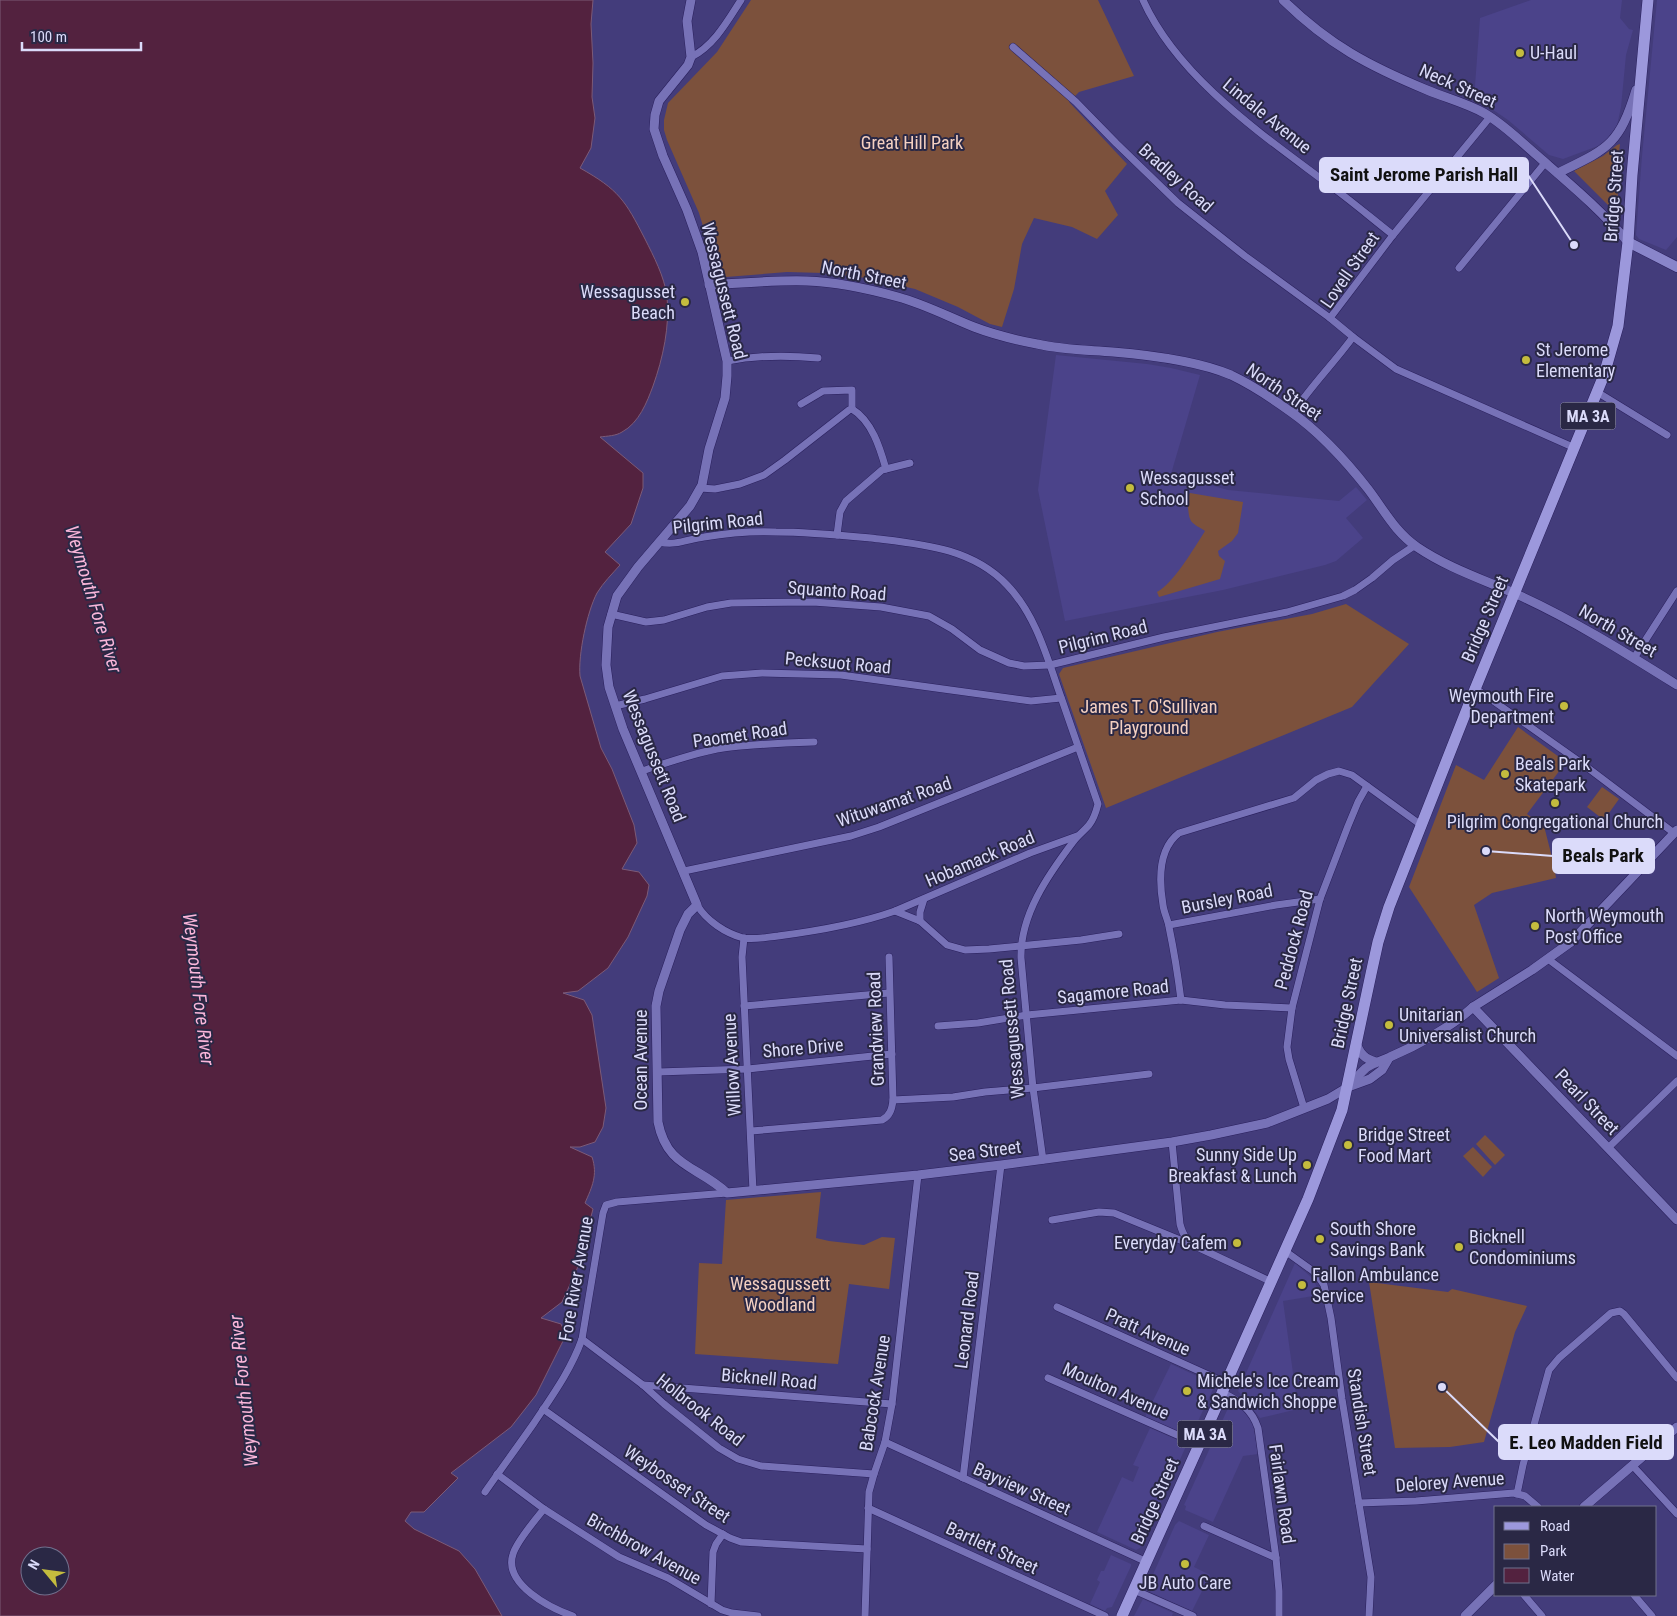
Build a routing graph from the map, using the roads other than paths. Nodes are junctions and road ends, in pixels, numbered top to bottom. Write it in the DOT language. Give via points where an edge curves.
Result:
graph roads {
  1 [pos="691,0"];
  2 [pos="741,0"];
  3 [pos="1143,0"];
  4 [pos="1283,0"];
  5 [pos="1648,0"];
  6 [pos="1012,47"];
  7 [pos="692,57"];
  8 [pos="1642,73"];
  9 [pos="1490,117"];
  10 [pos="1545,163"];
  11 [pos="1558,173"];
  12 [pos="1393,235"];
  13 [pos="1628,242"];
  14 [pos="1677,267"];
  15 [pos="1459,268"];
  16 [pos="709,285"];
  17 [pos="1330,318"];
  18 [pos="1353,337"];
  19 [pos="818,358"];
  20 [pos="727,361"];
  21 [pos="1597,392"];
  22 [pos="801,404"];
  23 [pos="852,409"];
  24 [pos="1293,413"];
  25 [pos="1667,435"];
  26 [pos="1574,448"];
  27 [pos="910,463"];
  28 [pos="886,469"];
  29 [pos="700,488"];
  30 [pos="837,535"];
  31 [pos="660,542"];
  32 [pos="1414,546"];
  33 [pos="1677,591"];
  34 [pos="1514,593"];
  35 [pos="611,614"];
  36 [pos="1634,658"];
  37 [pos="1050,665"];
  38 [pos="1677,685"];
  39 [pos="1475,688"];
  40 [pos="1061,698"];
  41 [pos="615,706"];
  42 [pos="814,742"];
  43 [pos="1078,747"];
  44 [pos="642,771"];
  45 [pos="1367,786"];
  46 [pos="1421,825"];
  47 [pos="1675,831"];
  48 [pos="1077,836"];
  49 [pos="684,871"];
  50 [pos="924,899"];
  51 [pos="1320,899"];
  52 [pos="697,905"];
  53 [pos="895,911"];
  54 [pos="920,921"];
  55 [pos="1169,925"];
  56 [pos="1119,934"];
  57 [pos="744,938"];
  58 [pos="1021,946"];
  59 [pos="889,957"];
  60 [pos="1548,959"];
  61 [pos="889,993"];
  62 [pos="1180,1000"];
  63 [pos="744,1006"];
  64 [pos="1473,1007"];
  65 [pos="1292,1008"];
  66 [pos="1027,1015"];
  67 [pos="938,1026"];
  68 [pos="1356,1042"];
  69 [pos="892,1054"];
  70 [pos="1677,1056"];
  71 [pos="1389,1058"];
  72 [pos="1376,1062"];
  73 [pos="748,1069"];
  74 [pos="658,1072"];
  75 [pos="1149,1074"];
  76 [pos="1677,1081"];
  77 [pos="1348,1087"];
  78 [pos="1033,1088"];
  79 [pos="893,1100"];
  80 [pos="1304,1108"];
  81 [pos="751,1131"];
  82 [pos="1172,1142"];
  83 [pos="1608,1148"];
  84 [pos="1043,1160"];
  85 [pos="1001,1165"];
  86 [pos="918,1175"];
  87 [pos="753,1191"];
  88 [pos="727,1193"];
  89 [pos="617,1202"];
  90 [pos="1052,1220"];
  91 [pos="1677,1220"];
  92 [pos="1193,1245"];
  93 [pos="1285,1251"];
  94 [pos="1272,1282"];
  95 [pos="1057,1307"];
  96 [pos="582,1340"];
  97 [pos="1048,1378"];
  98 [pos="1677,1378"];
  99 [pos="643,1385"];
  100 [pos="1224,1388"];
  101 [pos="892,1404"];
  102 [pos="544,1409"];
  103 [pos="1677,1427"];
  104 [pos="886,1442"];
  105 [pos="1200,1444"];
  106 [pos="1632,1465"];
  107 [pos="498,1474"];
  108 [pos="874,1474"];
  109 [pos="963,1478"];
  110 [pos="485,1492"];
  111 [pos="1517,1494"];
  112 [pos="1359,1503"];
  113 [pos="1537,1506"];
  114 [pos="1585,1506"];
  115 [pos="868,1508"];
  116 [pos="544,1509"];
  117 [pos="1677,1514"];
  118 [pos="1204,1526"];
  119 [pos="723,1534"];
  120 [pos="867,1549"];
  121 [pos="1276,1558"];
  122 [pos="1147,1562"];
  123 [pos="1494,1587"];
  124 [pos="1134,1590"];
  125 [pos="1525,1596"];
  126 [pos="1635,1596"];
  127 [pos="711,1604"];
  128 [pos="573,1616"];
  129 [pos="758,1616"];
  130 [pos="865,1616"];
  131 [pos="1105,1616"];
  132 [pos="1122,1616"];
  133 [pos="1192,1616"];
  134 [pos="1279,1616"];
  135 [pos="1369,1616"];
  136 [pos="1465,1616"];
  137 [pos="1542,1616"];
  138 [pos="1652,1616"];
  1 -- 7 [label="street" via="687,20"];
  2 -- 7 [label="street" via="714,38"];
  3 -- 12 [label="street, Lindale Avenue" via="1162,33 1208,88 1268,140"];
  4 -- 9 [label="street, Neck Street" via="1329,40 1363,61"];
  5 -- 8 [label="main road, Bridge Street / MA 3A"];
  6 -- 17 [label="street, Bradley Road" via="1076,102 1178,203"];
  7 -- 16 [label="street, Wessagussett Road" via="659,101 654,120 656,138 687,210 702,252"];
  8 -- 11 [label="street" via="1625,121 1613,141 1603,150"];
  8 -- 13 [label="main road, Bridge Street / MA 3A"];
  9 -- 10 [label="street, Neck Street"];
  9 -- 12 [label="street, Lovell Street"];
  10 -- 11 [label="street, Neck Street"];
  10 -- 15 [label="street"];
  11 -- 13 [label="street, Neck Street" via="1611,221"];
  12 -- 17 [label="street, Lovell Street"];
  13 -- 14 [label="main road"];
  13 -- 21 [label="main road, Bridge Street / MA 3A" via="1618,326"];
  16 -- 20 [label="street, Wessagussett Road"];
  16 -- 24 [label="street, North Street" via="808,281 868,289 907,300 977,328 1031,343 1201,366 1231,375"];
  17 -- 18 [label="street, Lovell Street"];
  18 -- 24 [label="street"];
  18 -- 26 [label="street, Lovell Street" via="1396,369"];
  19 -- 20 [label="street" via="767,355"];
  20 -- 29 [label="street, Wessagussett Road" via="725,398"];
  21 -- 25 [label="street"];
  21 -- 26 [label="main road, Bridge Street / MA 3A"];
  22 -- 23 [label="street" via="823,390 852,390"];
  23 -- 28 [label="street" via="876,438"];
  23 -- 29 [label="street" via="764,475 740,484"];
  24 -- 32 [label="street, North Street" via="1346,462 1400,533"];
  26 -- 34 [label="main road, Bridge Street / MA 3A"];
  27 -- 28 [label="street"];
  28 -- 30 [label="street" via="843,504"];
  29 -- 31 [label="street, Wessagussett Road" via="690,506"];
  30 -- 31 [label="street, Pilgrim Road" via="755,532 705,536 675,544"];
  30 -- 37 [label="street, Pilgrim Road" via="926,545 982,564 1017,596 1032,621"];
  31 -- 35 [label="street, Wessagussett Road" via="621,590"];
  32 -- 34 [label="street, North Street" via="1468,575"];
  32 -- 37 [label="street, Pilgrim Road" via="1343,596 1287,612"];
  33 -- 36 [label="street"];
  34 -- 36 [label="street, North Street"];
  34 -- 39 [label="main road, Bridge Street / MA 3A"];
  35 -- 37 [label="street, Squanto Road" via="646,622 731,603 813,602 881,607 929,616 980,650 1009,664"];
  35 -- 41 [label="street, Wessagussett Road" via="606,665"];
  36 -- 38 [label="street, North Street"];
  37 -- 40 [label="street"];
  39 -- 46 [label="main road, Bridge Street / MA 3A"];
  39 -- 47 [label="street"];
  40 -- 41 [label="street, Pecksuot Road" via="1031,702 841,675 762,673 722,676"];
  40 -- 43 [label="street"];
  41 -- 44 [label="street, Wessagussett Road"];
  42 -- 44 [label="street, Paomet Road" via="755,744 716,750"];
  43 -- 48 [label="street" via="1098,804 1095,816"];
  43 -- 49 [label="street, Wituwamat Road" via="874,829"];
  44 -- 49 [label="street, Wessagussett Road"];
  45 -- 46 [label="street"];
  45 -- 51 [label="street, Peddock Road"];
  45 -- 55 [label="street" via="1352,775 1339,771 1316,780 1294,798 1179,833 1166,848 1162,861 1163,906"];
  46 -- 68 [label="main road, Bridge Street / MA 3A" via="1378,942"];
  47 -- 60 [label="street, Sea Street" via="1591,921"];
  48 -- 50 [label="street, Hobamack Road"];
  48 -- 58 [label="street" via="1031,910"];
  49 -- 52 [label="street, Wessagussett Road"];
  50 -- 53 [label="street, Hobamack Road"];
  50 -- 54 [label="street"];
  51 -- 55 [label="street, Bursley Road"];
  51 -- 65 [label="street, Peddock Road"];
  52 -- 57 [label="street, Wessagussett Road" via="711,922"];
  52 -- 74 [label="street, Ocean Avenue" via="684,921 659,991 656,1006"];
  53 -- 54 [label="street, Wessagussett Road"];
  53 -- 57 [label="street, Wessagussett Road" via="873,919 798,934"];
  54 -- 58 [label="street, Wessagussett Road" via="947,945 957,948 974,950"];
  55 -- 62 [label="street"];
  56 -- 58 [label="street"];
  57 -- 63 [label="street, Willow Avenue"];
  58 -- 66 [label="street, Wessagussett Road"];
  59 -- 61 [label="street, Grandview Road"];
  60 -- 64 [label="street, Sea Street"];
  60 -- 70 [label="street"];
  61 -- 63 [label="street"];
  61 -- 69 [label="street, Grandview Road"];
  62 -- 65 [label="street, Sagamore Road"];
  62 -- 66 [label="street, Sagamore Road"];
  63 -- 73 [label="street, Willow Avenue"];
  64 -- 71 [label="street, Sea Street" via="1436,1033"];
  64 -- 83 [label="street, Pearl Street"];
  65 -- 80 [label="street, Peddock Road" via="1289,1059"];
  66 -- 67 [label="street, Sagamore Road"];
  66 -- 78 [label="street, Wessagussett Road"];
  68 -- 72 [label="street" via="1363,1055"];
  68 -- 77 [label="main road, Bridge Street / MA 3A"];
  69 -- 73 [label="street, Shore Drive"];
  69 -- 79 [label="street, Grandview Road"];
  71 -- 72 [label="street, Sea Street"];
  71 -- 77 [label="street, Sea Street" via="1376,1076"];
  72 -- 77 [label="street, Sea Street"];
  73 -- 74 [label="street, Shore Drive"];
  73 -- 81 [label="street, Willow Avenue"];
  74 -- 88 [label="street, Ocean Avenue" via="658,1122 665,1145 680,1161"];
  75 -- 78 [label="street"];
  76 -- 83 [label="street"];
  77 -- 80 [label="street, Sea Street"];
  77 -- 93 [label="main road, Bridge Street / MA 3A" via="1312,1190"];
  78 -- 79 [label="street"];
  78 -- 84 [label="street, Wessagussett Road"];
  79 -- 81 [label="street" via="890,1112 882,1120"];
  80 -- 82 [label="street, Sea Street" via="1267,1123"];
  81 -- 87 [label="street, Willow Avenue"];
  82 -- 84 [label="street, Sea Street"];
  82 -- 92 [label="street" via="1180,1224 1182,1233"];
  83 -- 91 [label="street, Pearl Street"];
  84 -- 85 [label="street, Sea Street"];
  85 -- 86 [label="street, Sea Street"];
  85 -- 109 [label="street, Leonard Road"];
  86 -- 87 [label="street, Sea Street"];
  86 -- 101 [label="street, Babcock Avenue"];
  87 -- 88 [label="street, Sea Street"];
  88 -- 89 [label="street, Sea Street"];
  89 -- 96 [label="street, Fore River Avenue" via="609,1203 603,1213"];
  90 -- 92 [label="street" via="1098,1212 1114,1213"];
  92 -- 94 [label="street"];
  93 -- 94 [label="main road, Bridge Street / MA 3A"];
  93 -- 112 [label="street, Standish Street" via="1313,1271 1324,1285"];
  94 -- 100 [label="main road, Bridge Street / MA 3A"];
  95 -- 100 [label="street, Pratt Avenue"];
  96 -- 99 [label="street, Holbrook Road"];
  96 -- 102 [label="street, Fore River Avenue" via="570,1368"];
  97 -- 105 [label="street, Moulton Avenue"];
  98 -- 111 [label="street" via="1624,1314 1620,1311 1612,1313 1549,1370"];
  99 -- 101 [label="street, Bicknell Road"];
  99 -- 108 [label="street, Holbrook Road" via="719,1448 747,1463"];
  100 -- 105 [label="main road, Bridge Street / MA 3A"];
  100 -- 121 [label="street, Fairlawn Road" via="1244,1406 1258,1428"];
  101 -- 104 [label="street, Babcock Avenue"];
  102 -- 107 [label="street, Fore River Avenue"];
  102 -- 119 [label="street, Weybosset Street"];
  103 -- 106 [label="street"];
  104 -- 108 [label="street, Babcock Avenue"];
  104 -- 109 [label="street, Bayview Street"];
  105 -- 122 [label="main road, Bridge Street / MA 3A"];
  106 -- 114 [label="street"];
  106 -- 117 [label="street"];
  107 -- 110 [label="street, Fore River Avenue"];
  107 -- 116 [label="street, Birchbrow Avenue"];
  108 -- 115 [label="street, Babcock Avenue"];
  109 -- 122 [label="street, Bayview Street"];
  111 -- 112 [label="street, Delorey Avenue"];
  111 -- 113 [label="street, Delorey Avenue"];
  112 -- 135 [label="street, Standish Street" via="1371,1577"];
  115 -- 120 [label="street, Babcock Avenue"];
  115 -- 131 [label="street, Bartlett Street"];
  116 -- 127 [label="street, Birchbrow Avenue" via="613,1553 668,1578"];
  116 -- 128 [label="street" via="515,1548 512,1568 520,1582 537,1599"];
  118 -- 121 [label="street"];
  119 -- 120 [label="street, Weybosset Street" via="741,1542"];
  119 -- 127 [label="street" via="713,1552"];
  120 -- 130 [label="street, Babcock Avenue"];
  121 -- 134 [label="street, Fairlawn Road"];
  122 -- 124 [label="main road, Bridge Street / MA 3A"];
  123 -- 136 [label="street"];
  124 -- 132 [label="main road, Bridge Street / MA 3A"];
  124 -- 133 [label="street"];
  125 -- 137 [label="street"];
  126 -- 138 [label="street"];
  127 -- 129 [label="street, Birchbrow Avenue" via="732,1614"];
}
